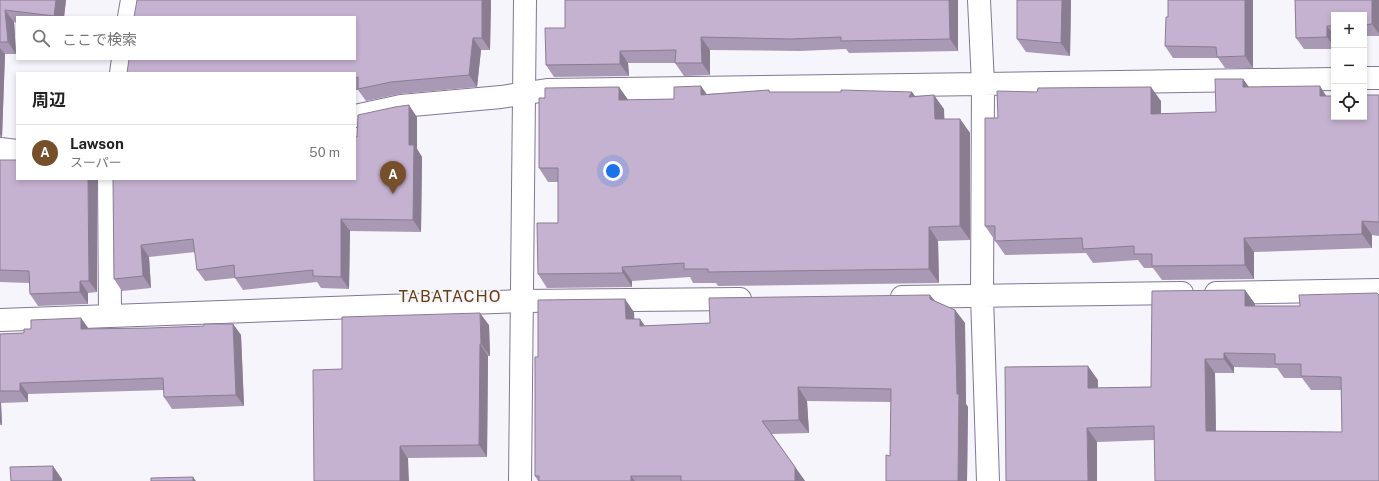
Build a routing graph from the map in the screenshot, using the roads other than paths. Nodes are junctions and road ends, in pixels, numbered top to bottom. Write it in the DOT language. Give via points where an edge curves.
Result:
graph roads {
  1 [pos="132,0"];
  2 [pos="525,0"];
  3 [pos="979,0"];
  4 [pos="130,16"];
  5 [pos="123,60"];
  6 [pos="121,72"];
  7 [pos="1367,78"];
  8 [pos="1379,78"];
  9 [pos="1331,79"];
  10 [pos="983,84"];
  11 [pos="523,94"];
  12 [pos="356,116"];
  13 [pos="0,149"];
  14 [pos="16,151"];
  15 [pos="108,180"];
  16 [pos="1379,290"];
  17 [pos="982,296"];
  18 [pos="880,297"];
  19 [pos="761,298"];
  20 [pos="521,301"];
  21 [pos="110,315"];
  22 [pos="0,320"];
  23 [pos="520,481"];
  24 [pos="988,481"];
  1 -- 4 [label="street"];
  2 -- 11 [label="street"];
  3 -- 10 [label="street"];
  5 -- 6 [label="street"];
  7 -- 8 [label="street"];
  9 -- 10 [label="street"];
  10 -- 11 [label="street" via="547,90"];
  10 -- 17 [label="street"];
  11 -- 12 [label="street" via="401,106"];
  11 -- 20 [label="street"];
  13 -- 14 [label="street"];
  15 -- 21 [label="street"];
  16 -- 17 [label="street"];
  17 -- 18 [label="street"];
  17 -- 24 [label="street"];
  19 -- 20 [label="street"];
  20 -- 21 [label="street"];
  20 -- 23 [label="street"];
  21 -- 22 [label="street"];
}
